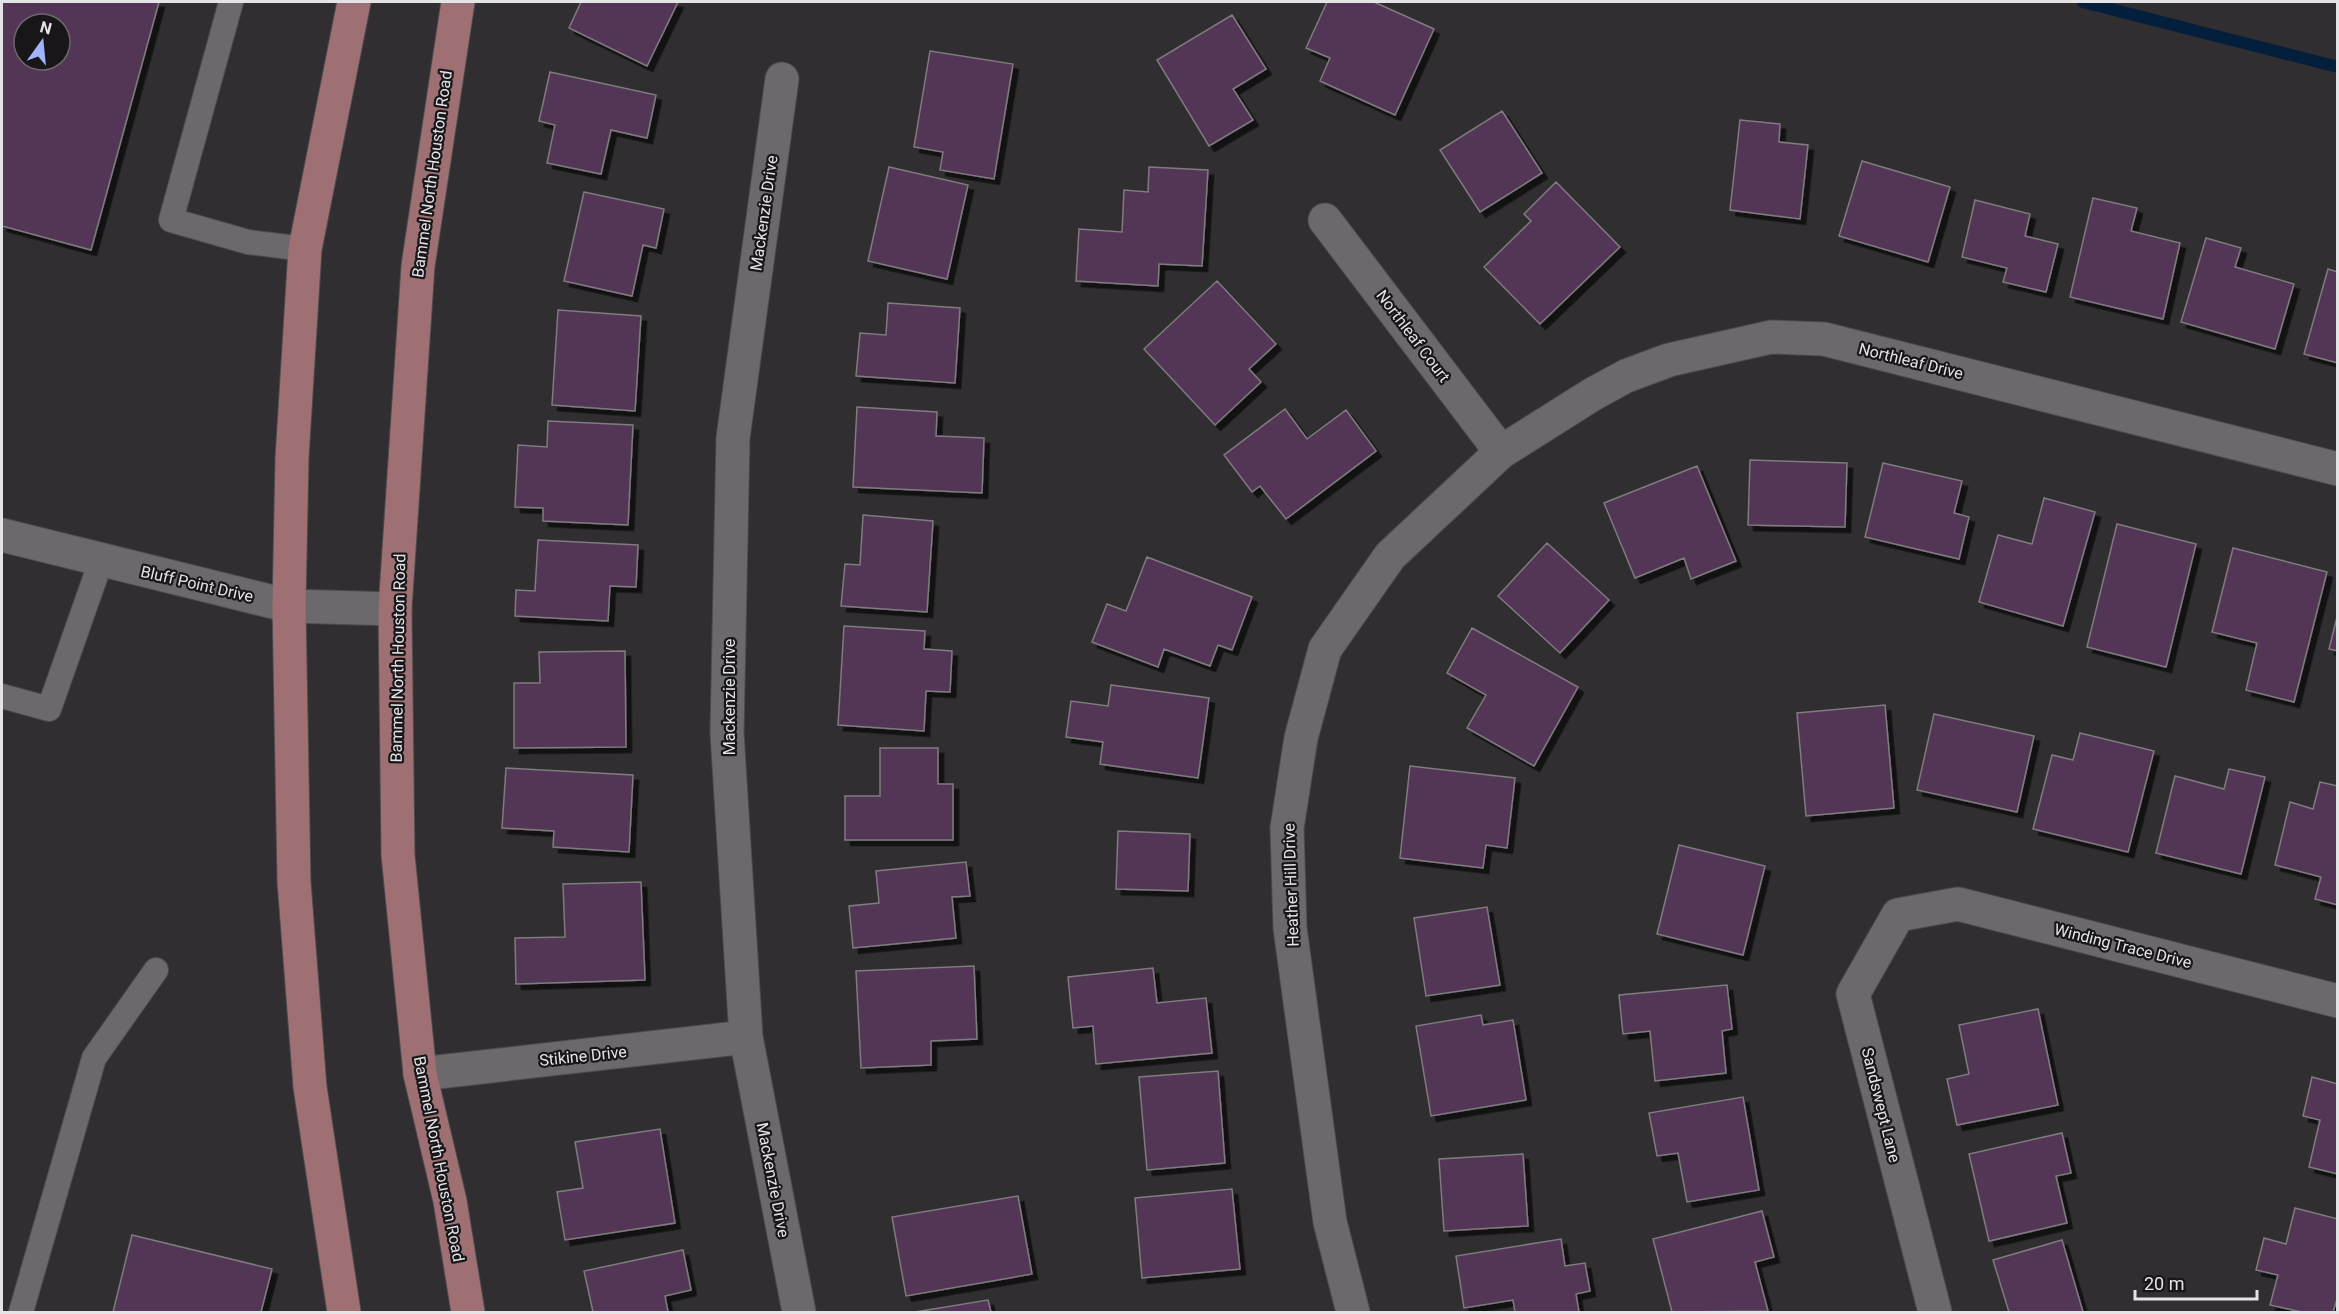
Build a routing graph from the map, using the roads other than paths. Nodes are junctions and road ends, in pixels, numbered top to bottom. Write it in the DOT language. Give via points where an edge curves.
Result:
graph roads {
  1 [pos="231,2"];
  2 [pos="354,2"];
  3 [pos="458,2"];
  4 [pos="782,79"];
  5 [pos="1325,220"];
  6 [pos="305,249"];
  7 [pos="1501,452"];
  8 [pos="2337,469"];
  9 [pos="2,535"];
  10 [pos="101,561"];
  11 [pos="289,606"];
  12 [pos="395,609"];
  13 [pos="2,696"];
  14 [pos="1907,914"];
  15 [pos="156,970"];
  16 [pos="2337,1001"];
  17 [pos="747,1037"];
  18 [pos="420,1074"];
  19 [pos="21,1312"];
  20 [pos="344,1312"];
  21 [pos="468,1312"];
  22 [pos="798,1312"];
  23 [pos="1353,1312"];
  24 [pos="1935,1312"];
  1 -- 6 [label="lane" via="171,220 248,242"];
  2 -- 6 [label="main road"];
  3 -- 12 [label="main road, Bammel North Houston Road" via="418,266"];
  4 -- 17 [label="street, Mackenzie Drive" via="732,438 727,733"];
  5 -- 7 [label="street, Northleaf Court"];
  6 -- 11 [label="main road" via="292,458"];
  7 -- 8 [label="street, Northleaf Drive" via="1626,376 1669,360 1772,337 1824,339"];
  7 -- 23 [label="street, Heather Hill Drive" via="1390,556 1325,649 1301,738 1287,828 1290,928 1330,1222"];
  9 -- 10 [label="street, Bluff Point Drive"];
  10 -- 11 [label="street, Bluff Point Drive"];
  10 -- 13 [label="lane" via="49,709"];
  11 -- 12 [label="street, Bluff Point Drive"];
  11 -- 20 [label="main road" via="294,882 310,1087"];
  12 -- 18 [label="main road, Bammel North Houston Road" via="398,855"];
  14 -- 16 [label="street, Winding Trace Drive" via="1958,904"];
  14 -- 24 [label="street, Sandswept Lane" via="1898,915 1853,994"];
  15 -- 19 [label="lane" via="94,1058"];
  17 -- 18 [label="street, Stikine Drive"];
  17 -- 22 [label="street, Mackenzie Drive"];
  18 -- 21 [label="main road, Bammel North Houston Road" via="450,1201"];
}
